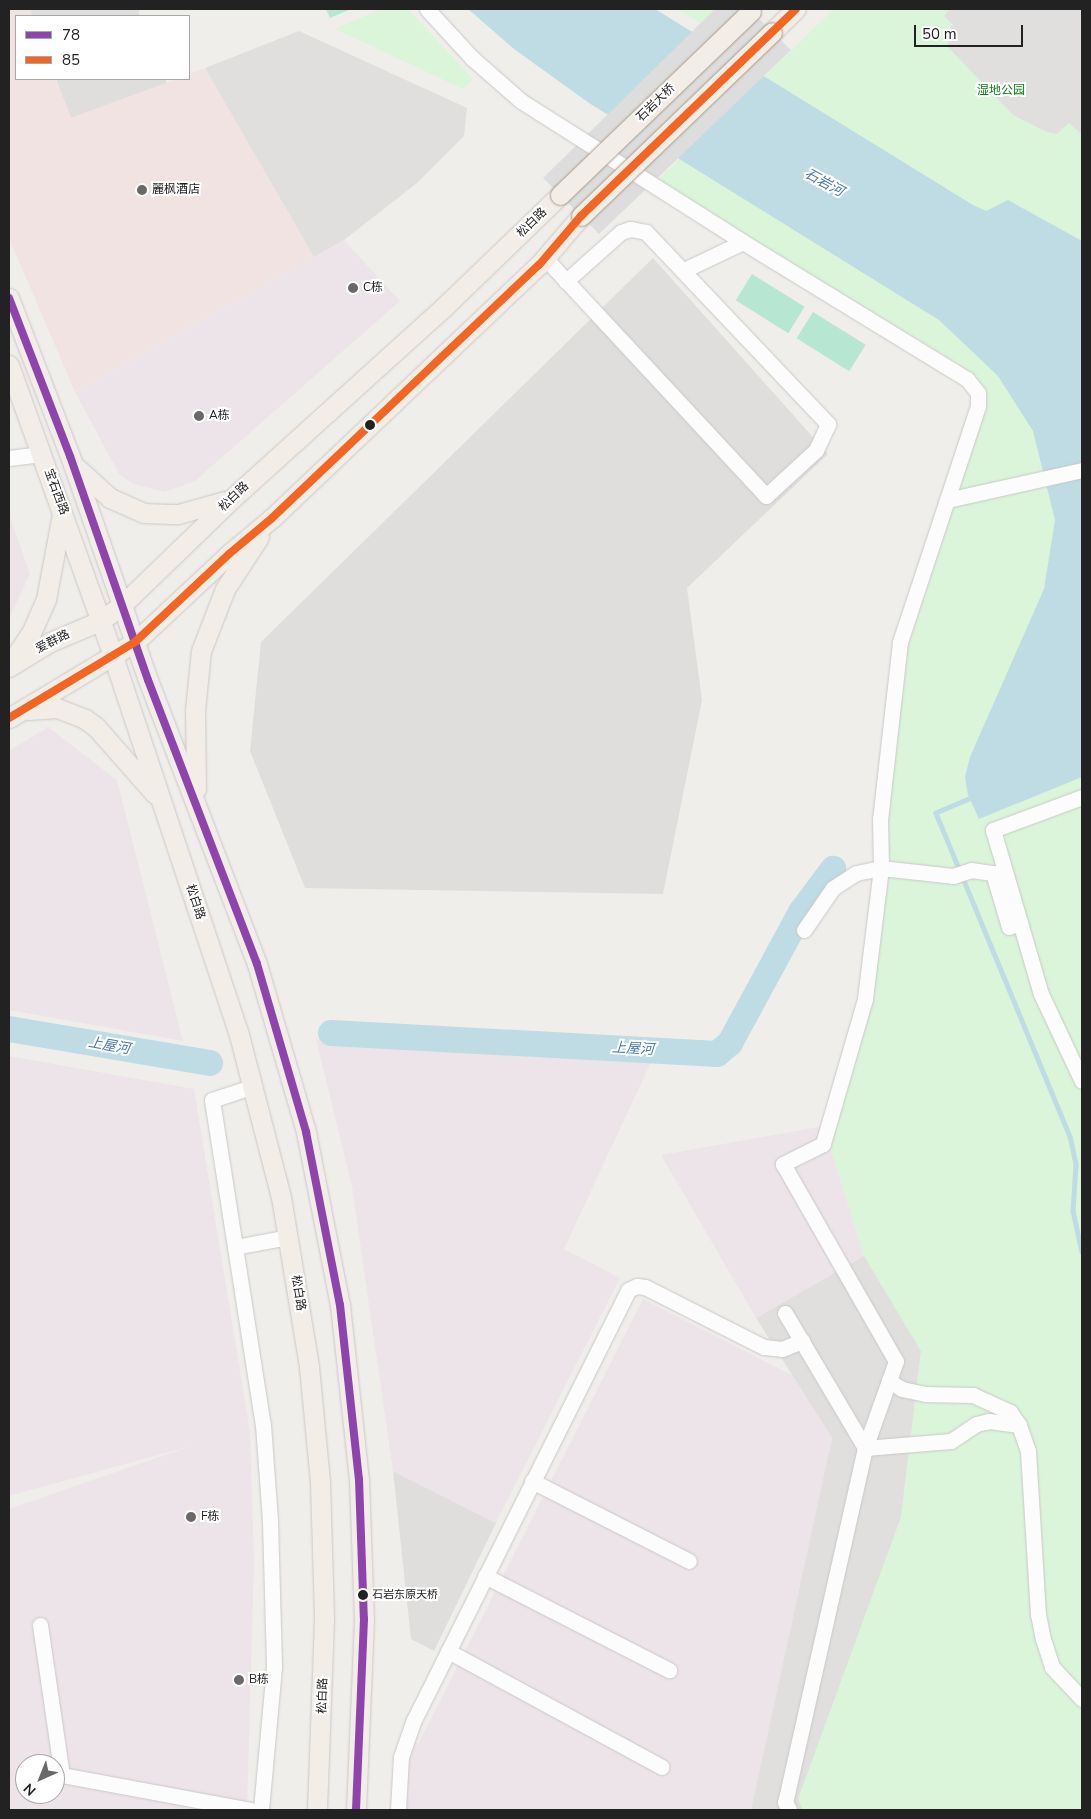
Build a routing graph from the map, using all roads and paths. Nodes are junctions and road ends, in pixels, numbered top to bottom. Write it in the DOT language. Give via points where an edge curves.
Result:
graph roads {
  1 [pos="427,9"];
  2 [pos="796,9"];
  3 [pos="752,10"];
  4 [pos="560,195"];
  5 [pos="743,242"];
  6 [pos="546,258"];
  7 [pos="684,270"];
  8 [pos="566,281"];
  9 [pos="9,298"];
  10 [pos="9,365"];
  11 [pos="42,454"];
  12 [pos="70,456"];
  13 [pos="9,458"];
  14 [pos="1082,470"];
  15 [pos="237,494"];
  16 [pos="946,500"];
  17 [pos="63,511"];
  18 [pos="272,518"];
  19 [pos="123,604"];
  20 [pos="100,620"];
  21 [pos="135,642"];
  22 [pos="113,656"];
  23 [pos="9,666"];
  24 [pos="13,716"];
  25 [pos="1082,797"];
  26 [pos="162,802"];
  27 [pos="200,815"];
  28 [pos="881,868"];
  29 [pos="1020,922"];
  30 [pos="804,930"];
  31 [pos="1082,1082"];
  32 [pos="254,1086"];
  33 [pos="289,1237"];
  34 [pos="235,1247"];
  35 [pos="785,1313"];
  36 [pos="802,1341"];
  37 [pos="889,1381"];
  38 [pos="1019,1425"];
  39 [pos="865,1448"];
  40 [pos="532,1481"];
  41 [pos="689,1561"];
  42 [pos="485,1576"];
  43 [pos="40,1625"];
  44 [pos="448,1651"];
  45 [pos="669,1670"];
  46 [pos="1082,1699"];
  47 [pos="662,1767"];
  48 [pos="251,1810"];
  49 [pos="261,1810"];
  50 [pos="317,1810"];
  51 [pos="356,1810"];
  52 [pos="398,1810"];
  53 [pos="790,1810"];
  1 -- 5 [label="street" via="472,58 521,100"];
  2 -- 6 [label="main road, bridge" via="580,216"];
  3 -- 4 [label="main road, 石岩大桥, bridge"];
  4 -- 15 [label="main road, 松白路" via="445,306"];
  5 -- 7 [label="street"];
  5 -- 16 [label="street" via="967,379 976,388 978,406"];
  6 -- 8 [label="street"];
  6 -- 18 [label="main road"];
  7 -- 8 [label="street" via="646,232 630,229 621,232"];
  7 -- 8 [label="street" via="828,424 816,450 766,496"];
  9 -- 12 [label="main road, 宝石西路"];
  10 -- 11 [label="main road, 宝石西路"];
  11 -- 13 [label="street"];
  11 -- 17 [label="main road, 宝石西路"];
  12 -- 15 [label="main road" via="94,485 110,498 144,513 198,511"];
  12 -- 19 [label="main road, 宝石西路"];
  14 -- 16 [label="street"];
  15 -- 19 [label="main road, 松白路"];
  16 -- 28 [label="street" via="900,642 880,819"];
  17 -- 20 [label="main road, 宝石西路"];
  17 -- 23 [label="main road" via="46,599 31,632"];
  18 -- 21 [label="main road"];
  18 -- 27 [label="main road" via="225,589 201,651 194,750"];
  19 -- 20 [label="main road, 松白路"];
  19 -- 21 [label="main road, 宝石西路"];
  20 -- 22 [label="main road, 松白路"];
  20 -- 23 [label="main road, 爱群路" via="50,642"];
  21 -- 22 [label="main road"];
  21 -- 27 [label="main road"];
  22 -- 24 [label="main road"];
  22 -- 26 [label="main road, 松白路"];
  24 -- 26 [label="main road" via="40,708 57,708 85,719 96,727"];
  25 -- 29 [label="street" via="994,830"];
  26 -- 32 [label="main road, 松白路"];
  27 -- 51 [label="main road" via="257,964 291,1076 319,1189 339,1295 354,1421 362,1548 363,1691"];
  28 -- 29 [label="street" via="953,876 971,870 993,873 1009,926"];
  28 -- 30 [label="street" via="856,873 833,888"];
  28 -- 37 [label="street" via="865,999 823,1144 784,1164 896,1361"];
  29 -- 31 [label="street" via="1044,1002"];
  32 -- 33 [label="main road, 松白路"];
  32 -- 34 [label="street" via="212,1100"];
  33 -- 34 [label="street"];
  33 -- 50 [label="main road, 松白路" via="309,1367 320,1491 324,1646"];
  34 -- 49 [label="street" via="263,1425 274,1570 273,1696"];
  35 -- 36 [label="street"];
  36 -- 39 [label="street"];
  36 -- 40 [label="street" via="782,1349 764,1347 645,1286 628,1290"];
  37 -- 38 [label="street" via="902,1389 925,1394 973,1395 1010,1412"];
  37 -- 39 [label="street"];
  38 -- 39 [label="street" via="989,1420 976,1424 951,1441"];
  38 -- 46 [label="street" via="1028,1451 1038,1614 1043,1639 1052,1667"];
  39 -- 53 [label="street" via="785,1802"];
  40 -- 41 [label="street"];
  40 -- 42 [label="street"];
  42 -- 44 [label="street"];
  42 -- 45 [label="street"];
  43 -- 48 [label="street" via="62,1775"];
  44 -- 47 [label="street"];
  44 -- 52 [label="street" via="414,1720 401,1757"];
}
